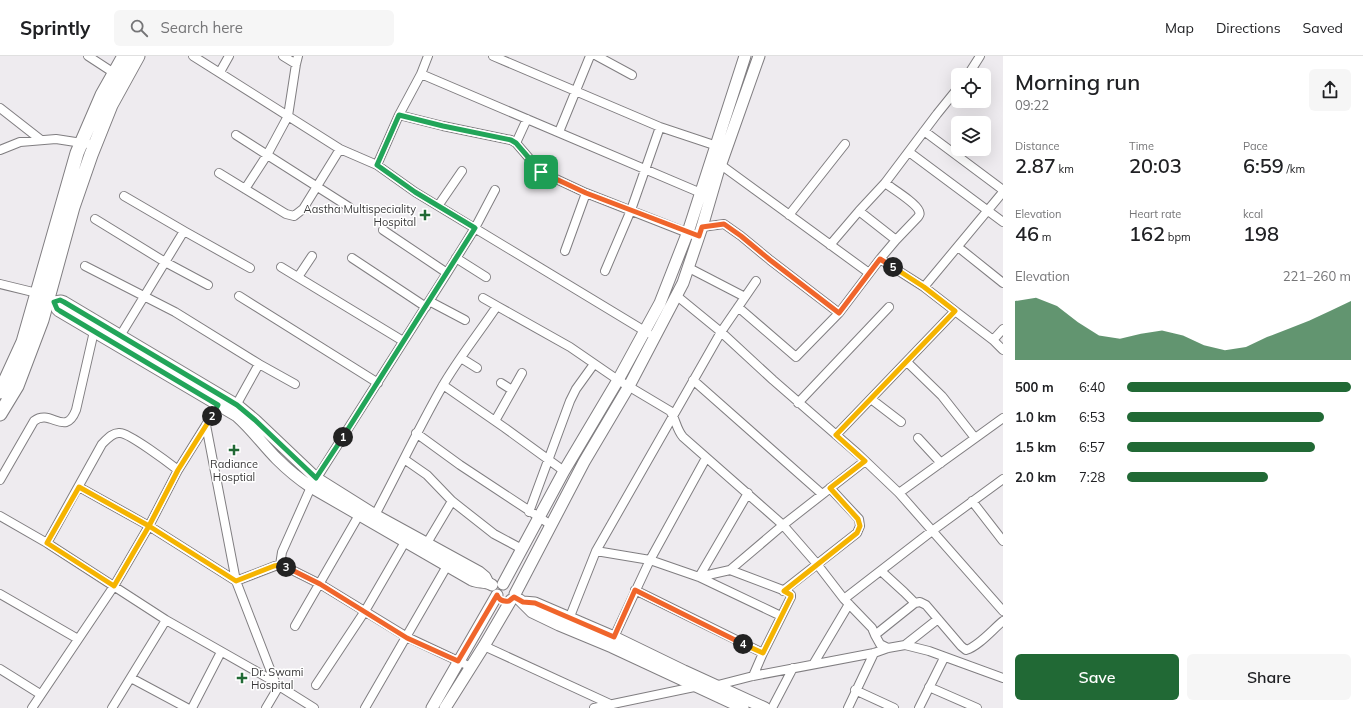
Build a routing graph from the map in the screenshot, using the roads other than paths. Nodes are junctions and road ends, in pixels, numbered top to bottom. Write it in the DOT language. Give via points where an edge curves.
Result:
graph roads {
  1 [pos="88,56"];
  2 [pos="124,56"];
  3 [pos="138,56"];
  4 [pos="193,56"];
  5 [pos="229,56"];
  6 [pos="283,56"];
  7 [pos="428,56"];
  8 [pos="493,56"];
  9 [pos="590,56"];
  10 [pos="597,56"];
  11 [pos="745,56"];
  12 [pos="759,56"];
  13 [pos="978,59"];
  14 [pos="297,60"];
  15 [pos="972,68"];
  16 [pos="220,72"];
  17 [pos="114,73"];
  18 [pos="420,74"];
  19 [pos="632,75"];
  20 [pos="576,92"];
  21 [pos="951,97"];
  22 [pos="0,108"];
  23 [pos="399,115"];
  24 [pos="288,116"];
  25 [pos="527,119"];
  26 [pos="660,128"];
  27 [pos="924,131"];
  28 [pos="559,132"];
  29 [pos="236,135"];
  30 [pos="41,140"];
  31 [pos="516,143"];
  32 [pos="845,144"];
  33 [pos="722,147"];
  34 [pos="79,148"];
  35 [pos="340,149"];
  36 [pos="0,150"];
  37 [pos="93,150"];
  38 [pos="909,152"];
  39 [pos="267,155"];
  40 [pos="377,165"];
  41 [pos="721,165"];
  42 [pos="645,169"];
  43 [pos="462,170"];
  44 [pos="219,173"];
  45 [pos="886,183"];
  46 [pos="316,186"];
  47 [pos="245,189"];
  48 [pos="495,190"];
  49 [pos="1003,191"];
  50 [pos="586,193"];
  51 [pos="124,196"];
  52 [pos="703,197"];
  53 [pos="68,206"];
  54 [pos="438,206"];
  55 [pos="349,207"];
  56 [pos="631,210"];
  57 [pos="988,211"];
  58 [pos="859,212"];
  59 [pos="789,215"];
  60 [pos="95,219"];
  61 [pos="1003,222"];
  62 [pos="702,227"];
  63 [pos="475,228"];
  64 [pos="383,230"];
  65 [pos="184,231"];
  66 [pos="688,231"];
  67 [pos="896,240"];
  68 [pos="830,245"];
  69 [pos="958,247"];
  70 [pos="564,251"];
  71 [pos="312,256"];
  72 [pos="352,258"];
  73 [pos="456,258"];
  74 [pos="880,259"];
  75 [pos="165,262"];
  76 [pos="85,266"];
  77 [pos="281,267"];
  78 [pos="250,268"];
  79 [pos="689,268"];
  80 [pos="605,271"];
  81 [pos="447,273"];
  82 [pos="869,273"];
  83 [pos="298,276"];
  84 [pos="486,277"];
  85 [pos="756,282"];
  86 [pos="1003,283"];
  87 [pos="0,284"];
  88 [pos="208,285"];
  89 [pos="924,287"];
  90 [pos="145,296"];
  91 [pos="239,296"];
  92 [pos="677,296"];
  93 [pos="745,297"];
  94 [pos="46,298"];
  95 [pos="483,298"];
  96 [pos="428,304"];
  97 [pos="497,306"];
  98 [pos="738,307"];
  99 [pos="889,307"];
  100 [pos="955,311"];
  101 [pos="839,313"];
  102 [pos="465,320"];
  103 [pos="95,326"];
  104 [pos="1003,329"];
  105 [pos="645,331"];
  106 [pos="721,332"];
  107 [pos="120,336"];
  108 [pos="655,338"];
  109 [pos="994,340"];
  110 [pos="403,341"];
  111 [pos="1003,350"];
  112 [pos="461,358"];
  113 [pos="907,362"];
  114 [pos="259,364"];
  115 [pos="594,364"];
  116 [pos="477,368"];
  117 [pos="522,373"];
  118 [pos="618,380"];
  119 [pos="693,380"];
  120 [pos="378,383"];
  121 [pos="501,383"];
  122 [pos="295,384"];
  123 [pos="443,385"];
  124 [pos="629,386"];
  125 [pos="512,390"];
  126 [pos="0,392"];
  127 [pos="871,399"];
  128 [pos="221,401"];
  129 [pos="798,403"];
  130 [pos="234,409"];
  131 [pos="0,414"];
  132 [pos="673,415"];
  133 [pos="1003,418"];
  134 [pos="495,421"];
  135 [pos="901,422"];
  136 [pos="206,425"];
  137 [pos="416,433"];
  138 [pos="836,435"];
  139 [pos="918,438"];
  140 [pos="975,438"];
  141 [pos="706,458"];
  142 [pos="404,459"];
  143 [pos="548,459"];
  144 [pos="865,461"];
  145 [pos="941,463"];
  146 [pos="178,470"];
  147 [pos="564,471"];
  148 [pos="1003,479"];
  149 [pos="0,480"];
  150 [pos="314,483"];
  151 [pos="79,487"];
  152 [pos="830,488"];
  153 [pos="748,493"];
  154 [pos="899,493"];
  155 [pos="822,494"];
  156 [pos="452,501"];
  157 [pos="972,502"];
  158 [pos="359,515"];
  159 [pos="375,515"];
  160 [pos="534,515"];
  161 [pos="0,516"];
  162 [pos="551,525"];
  163 [pos="783,525"];
  164 [pos="149,526"];
  165 [pos="932,531"];
  166 [pos="1003,541"];
  167 [pos="405,542"];
  168 [pos="47,543"];
  169 [pos="426,544"];
  170 [pos="522,550"];
  171 [pos="596,551"];
  172 [pos="650,560"];
  173 [pos="817,564"];
  174 [pos="280,565"];
  175 [pos="447,566"];
  176 [pos="730,570"];
  177 [pos="881,571"];
  178 [pos="699,577"];
  179 [pos="236,581"];
  180 [pos="320,584"];
  181 [pos="114,586"];
  182 [pos="496,587"];
  183 [pos="635,590"];
  184 [pos="784,591"];
  185 [pos="0,594"];
  186 [pos="516,598"];
  187 [pos="847,602"];
  188 [pos="914,603"];
  189 [pos="1003,611"];
  190 [pos="365,612"];
  191 [pos="781,616"];
  192 [pos="569,619"];
  193 [pos="938,619"];
  194 [pos="166,620"];
  195 [pos="1003,620"];
  196 [pos="295,626"];
  197 [pos="874,635"];
  198 [pos="614,637"];
  199 [pos="407,638"];
  200 [pos="78,639"];
  201 [pos="905,645"];
  202 [pos="484,646"];
  203 [pos="888,648"];
  204 [pos="221,652"];
  205 [pos="763,653"];
  206 [pos="874,653"];
  207 [pos="944,658"];
  208 [pos="458,661"];
  209 [pos="814,663"];
  210 [pos="471,667"];
  211 [pos="793,668"];
  212 [pos="0,669"];
  213 [pos="753,676"];
  214 [pos="131,678"];
  215 [pos="1003,678"];
  216 [pos="277,684"];
  217 [pos="316,685"];
  218 [pos="696,686"];
  219 [pos="718,686"];
  220 [pos="929,687"];
  221 [pos="855,690"];
  222 [pos="40,694"];
  223 [pos="610,704"];
  224 [pos="738,707"];
  225 [pos="32,708"];
  226 [pos="112,708"];
  227 [pos="187,708"];
  228 [pos="192,708"];
  229 [pos="266,708"];
  230 [pos="314,708"];
  231 [pos="365,708"];
  232 [pos="432,708"];
  233 [pos="445,708"];
  234 [pos="594,708"];
  235 [pos="765,708"];
  236 [pos="772,708"];
  237 [pos="848,708"];
  238 [pos="894,708"];
  239 [pos="919,708"];
  240 [pos="977,708"];
  1 -- 17 [label="street"];
  2 -- 17 [label="main road"];
  3 -- 37 [label="main road" via="111,105"];
  4 -- 16 [label="street"];
  5 -- 16 [label="street"];
  6 -- 14 [label="street"];
  7 -- 18 [label="street"];
  8 -- 20 [label="street"];
  9 -- 20 [label="street"];
  10 -- 19 [label="street"];
  11 -- 33 [label="street"];
  12 -- 33 [label="street"];
  13 -- 15 [label="street"];
  14 -- 24 [label="street"];
  16 -- 24 [label="street"];
  17 -- 34 [label="main road"];
  18 -- 23 [label="street"];
  18 -- 25 [label="street"];
  20 -- 26 [label="street"];
  20 -- 28 [label="street"];
  21 -- 27 [label="street"];
  22 -- 30 [label="street"];
  23 -- 31 [label="street" via="505,138"];
  23 -- 40 [label="street"];
  24 -- 35 [label="street"];
  24 -- 39 [label="street"];
  25 -- 28 [label="street"];
  25 -- 31 [label="street"];
  26 -- 33 [label="street"];
  26 -- 42 [label="street"];
  27 -- 38 [label="street"];
  27 -- 49 [label="street"];
  28 -- 42 [label="street"];
  29 -- 39 [label="street"];
  30 -- 34 [label="street" via="56,139"];
  30 -- 36 [label="street" via="20,142"];
  31 -- 50 [label="street" via="541,172"];
  32 -- 59 [label="street"];
  33 -- 41 [label="street"];
  33 -- 52 [label="street"];
  34 -- 37 [label="street"];
  34 -- 53 [label="main road"];
  35 -- 40 [label="street"];
  35 -- 46 [label="street"];
  37 -- 53 [label="main road"];
  38 -- 45 [label="street"];
  38 -- 57 [label="street"];
  39 -- 46 [label="street"];
  39 -- 47 [label="street"];
  40 -- 54 [label="street"];
  41 -- 52 [label="street"];
  41 -- 59 [label="street"];
  42 -- 52 [label="street"];
  42 -- 56 [label="street"];
  43 -- 54 [label="street"];
  44 -- 47 [label="street"];
  45 -- 58 [label="street"];
  45 -- 67 [label="street" via="914,204 920,213"];
  46 -- 47 [label="street" via="303,209 294,216 286,214"];
  46 -- 55 [label="street"];
  48 -- 63 [label="street"];
  49 -- 57 [label="street"];
  50 -- 56 [label="street"];
  50 -- 70 [label="street"];
  51 -- 65 [label="street"];
  52 -- 62 [label="street"];
  52 -- 66 [label="street"];
  53 -- 94 [label="main road"];
  54 -- 63 [label="street"];
  56 -- 66 [label="street"];
  56 -- 80 [label="street"];
  57 -- 61 [label="street"];
  57 -- 69 [label="street"];
  58 -- 67 [label="street"];
  58 -- 68 [label="street"];
  59 -- 68 [label="street"];
  60 -- 75 [label="street"];
  62 -- 66 [label="street"];
  62 -- 79 [label="street"];
  62 -- 101 [label="street" via="724,224"];
  63 -- 73 [label="street"];
  63 -- 105 [label="street"];
  64 -- 81 [label="street"];
  65 -- 75 [label="street"];
  65 -- 78 [label="street"];
  66 -- 105 [label="street" via="660,303"];
  67 -- 74 [label="street"];
  68 -- 82 [label="street"];
  69 -- 86 [label="street"];
  69 -- 89 [label="street"];
  71 -- 83 [label="street"];
  72 -- 96 [label="street"];
  73 -- 81 [label="street"];
  73 -- 84 [label="street"];
  74 -- 82 [label="street"];
  74 -- 89 [label="street"];
  75 -- 88 [label="street"];
  75 -- 90 [label="street"];
  76 -- 90 [label="street"];
  77 -- 83 [label="street"];
  79 -- 92 [label="street"];
  79 -- 93 [label="street"];
  81 -- 96 [label="street"];
  82 -- 101 [label="street"];
  83 -- 110 [label="street"];
  85 -- 93 [label="street"];
  87 -- 94 [label="street"];
  89 -- 100 [label="street"];
  90 -- 107 [label="street"];
  90 -- 114 [label="street"];
  91 -- 120 [label="street"];
  92 -- 106 [label="street"];
  92 -- 108 [label="street"];
  93 -- 98 [label="street"];
  94 -- 103 [label="street" via="60,311"];
  94 -- 126 [label="main road"];
  94 -- 131 [label="main road" via="42,320 17,386"];
  95 -- 97 [label="street"];
  96 -- 102 [label="street"];
  96 -- 110 [label="street"];
  97 -- 112 [label="street"];
  97 -- 115 [label="street" via="570,347"];
  98 -- 101 [label="street" via="796,357"];
  98 -- 106 [label="street"];
  99 -- 129 [label="street"];
  100 -- 109 [label="street"];
  100 -- 113 [label="street"];
  103 -- 107 [label="street"];
  103 -- 128 [label="street"];
  103 -- 149 [label="street" via="73,419 62,423 43,416 34,421"];
  104 -- 109 [label="street"];
  105 -- 108 [label="street"];
  105 -- 118 [label="street"];
  106 -- 119 [label="street"];
  106 -- 129 [label="street"];
  107 -- 128 [label="street"];
  108 -- 124 [label="street"];
  109 -- 111 [label="street"];
  110 -- 120 [label="street"];
  112 -- 116 [label="street"];
  112 -- 123 [label="street"];
  113 -- 127 [label="street"];
  113 -- 140 [label="street" via="942,396"];
  114 -- 122 [label="street"];
  114 -- 130 [label="street"];
  115 -- 118 [label="street"];
  115 -- 143 [label="street" via="576,389"];
  117 -- 125 [label="street"];
  118 -- 124 [label="street"];
  118 -- 147 [label="street"];
  119 -- 132 [label="street"];
  119 -- 155 [label="street"];
  120 -- 150 [label="street"];
  121 -- 125 [label="street"];
  123 -- 134 [label="street"];
  123 -- 137 [label="street"];
  124 -- 132 [label="street" via="665,407"];
  124 -- 162 [label="street" via="584,462"];
  125 -- 134 [label="street"];
  127 -- 135 [label="street"];
  127 -- 138 [label="street"];
  128 -- 130 [label="street"];
  128 -- 136 [label="street"];
  129 -- 138 [label="street"];
  130 -- 150 [label="street" via="292,473"];
  132 -- 141 [label="street" via="679,432"];
  132 -- 171 [label="street"];
  133 -- 140 [label="street"];
  134 -- 143 [label="street"];
  136 -- 146 [label="street"];
  136 -- 179 [label="street"];
  137 -- 142 [label="street"];
  137 -- 160 [label="street"];
  138 -- 144 [label="street"];
  139 -- 145 [label="street"];
  140 -- 145 [label="street"];
  141 -- 153 [label="street"];
  141 -- 172 [label="street"];
  142 -- 156 [label="street" via="427,476"];
  142 -- 159 [label="street"];
  143 -- 147 [label="street"];
  143 -- 160 [label="street"];
  144 -- 152 [label="street"];
  144 -- 154 [label="street"];
  145 -- 154 [label="street"];
  146 -- 151 [label="street" via="131,437 120,433 110,436 102,444"];
  146 -- 164 [label="street"];
  147 -- 160 [label="street"];
  148 -- 157 [label="street"];
  150 -- 158 [label="street"];
  150 -- 159 [label="street"];
  150 -- 174 [label="street" via="282,552"];
  151 -- 164 [label="street"];
  151 -- 168 [label="street"];
  152 -- 155 [label="street"];
  152 -- 173 [label="street" via="858,519 860,526 857,533"];
  153 -- 163 [label="street"];
  153 -- 178 [label="street"];
  154 -- 165 [label="street"];
  155 -- 163 [label="street"];
  156 -- 169 [label="street"];
  156 -- 170 [label="street" via="494,534"];
  157 -- 165 [label="street"];
  157 -- 166 [label="street"];
  158 -- 167 [label="street"];
  158 -- 180 [label="street"];
  159 -- 169 [label="street"];
  160 -- 162 [label="street"];
  160 -- 170 [label="street"];
  161 -- 168 [label="street"];
  162 -- 186 [label="street"];
  163 -- 173 [label="street"];
  163 -- 176 [label="street"];
  164 -- 179 [label="street"];
  164 -- 181 [label="street"];
  165 -- 177 [label="street"];
  165 -- 189 [label="street"];
  167 -- 175 [label="street"];
  167 -- 190 [label="street"];
  168 -- 181 [label="street"];
  169 -- 182 [label="street" via="483,574"];
  170 -- 182 [label="street"];
  171 -- 172 [label="street"];
  171 -- 192 [label="street"];
  172 -- 178 [label="street"];
  172 -- 183 [label="street"];
  173 -- 184 [label="street"];
  173 -- 187 [label="street"];
  174 -- 179 [label="street"];
  174 -- 180 [label="street"];
  175 -- 182 [label="street" via="475,582"];
  175 -- 199 [label="street"];
  176 -- 178 [label="street"];
  176 -- 184 [label="street"];
  177 -- 187 [label="street"];
  177 -- 188 [label="street"];
  178 -- 191 [label="street"];
  179 -- 216 [label="street"];
  180 -- 190 [label="street"];
  180 -- 196 [label="street"];
  181 -- 194 [label="street"];
  181 -- 200 [label="street"];
  182 -- 186 [label="street" via="506,584 511,586"];
  182 -- 186 [label="street" via="498,598 503,601"];
  182 -- 208 [label="street"];
  183 -- 198 [label="street"];
  183 -- 205 [label="street"];
  184 -- 191 [label="street" via="791,597"];
  185 -- 200 [label="street"];
  186 -- 192 [label="street" via="535,603"];
  186 -- 202 [label="street"];
  186 -- 218 [label="street" via="532,612"];
  187 -- 197 [label="street" via="872,628"];
  187 -- 209 [label="street"];
  188 -- 193 [label="street" via="926,605"];
  188 -- 197 [label="street"];
  190 -- 199 [label="street"];
  190 -- 217 [label="street"];
  191 -- 205 [label="street"];
  192 -- 198 [label="street"];
  193 -- 195 [label="street" via="966,650"];
  193 -- 201 [label="street"];
  194 -- 204 [label="street"];
  194 -- 214 [label="street"];
  197 -- 203 [label="street" via="880,644"];
  198 -- 219 [label="street"];
  199 -- 208 [label="street"];
  199 -- 231 [label="street"];
  200 -- 222 [label="street"];
  201 -- 203 [label="street"];
  201 -- 207 [label="street"];
  202 -- 210 [label="street"];
  202 -- 223 [label="street"];
  203 -- 206 [label="street"];
  204 -- 216 [label="street"];
  204 -- 228 [label="street"];
  205 -- 213 [label="street"];
  206 -- 209 [label="street"];
  206 -- 221 [label="street"];
  207 -- 215 [label="street"];
  207 -- 220 [label="street"];
  208 -- 210 [label="street"];
  208 -- 232 [label="street"];
  209 -- 211 [label="street"];
  210 -- 233 [label="street"];
  211 -- 213 [label="street"];
  211 -- 236 [label="street"];
  212 -- 222 [label="street"];
  213 -- 219 [label="street"];
  214 -- 226 [label="street"];
  214 -- 227 [label="street"];
  216 -- 229 [label="street"];
  216 -- 230 [label="street"];
  218 -- 219 [label="street"];
  218 -- 223 [label="street"];
  218 -- 224 [label="street"];
  219 -- 235 [label="street"];
  220 -- 239 [label="street"];
  220 -- 240 [label="street"];
  221 -- 237 [label="street"];
  221 -- 238 [label="street"];
  222 -- 225 [label="street"];
  223 -- 234 [label="street"];
}
